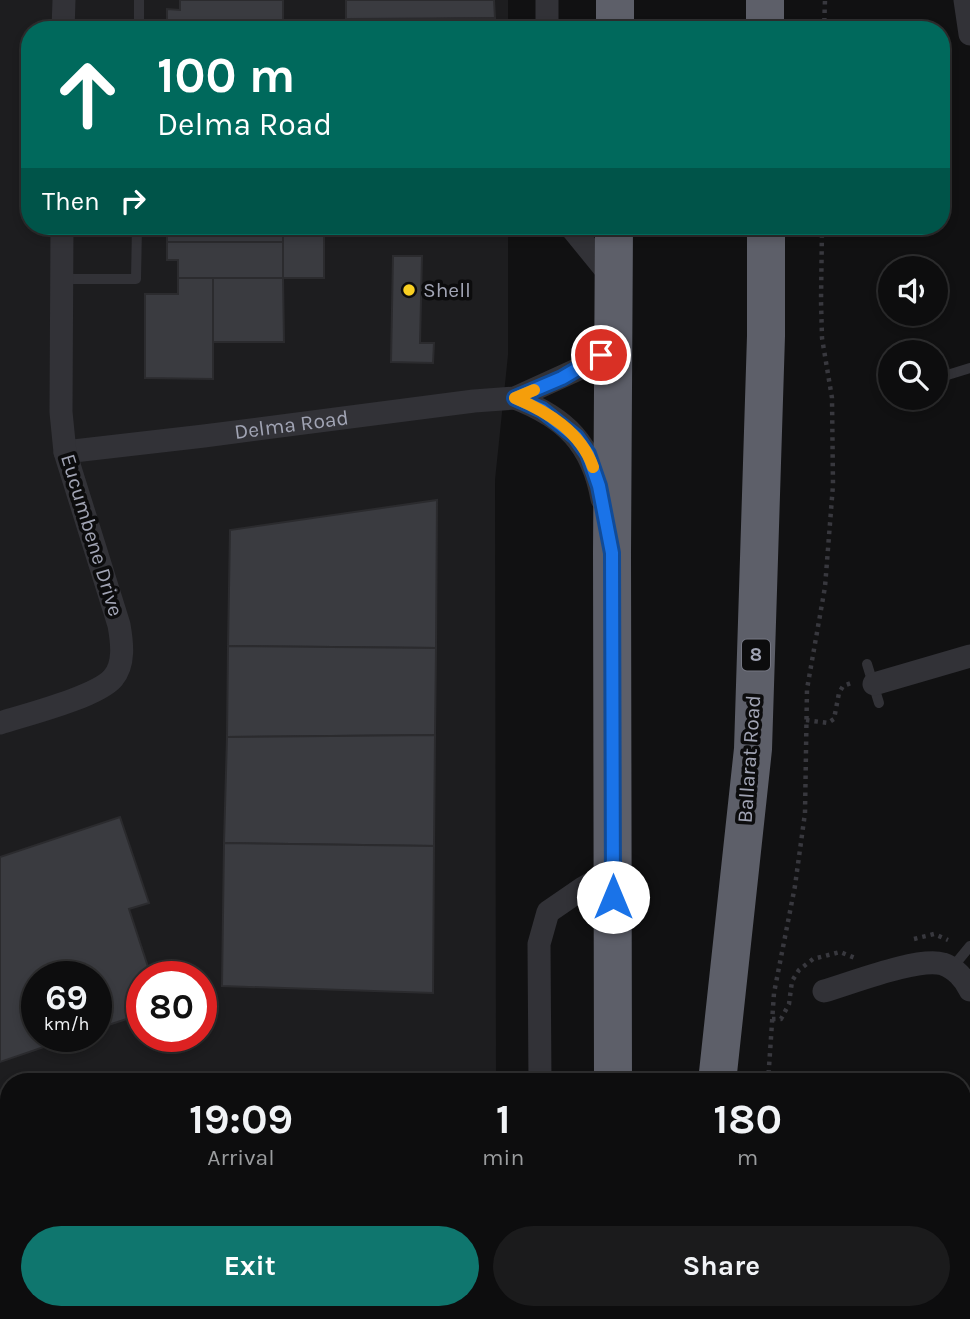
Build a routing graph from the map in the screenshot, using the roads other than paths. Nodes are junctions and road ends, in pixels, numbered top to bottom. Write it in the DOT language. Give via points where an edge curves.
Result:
graph roads {
  1 [pos="64,0"];
  2 [pos="139,0"];
  3 [pos="547,0"];
  4 [pos="615,0"];
  5 [pos="765,0"];
  6 [pos="965,0"];
  7 [pos="63,21"];
  8 [pos="139,21"];
  9 [pos="547,21"];
  10 [pos="615,21"];
  11 [pos="765,21"];
  12 [pos="970,34"];
  13 [pos="62,235"];
  14 [pos="137,235"];
  15 [pos="576,235"];
  16 [pos="614,235"];
  17 [pos="766,235"];
  18 [pos="62,279"];
  19 [pos="614,280"];
  20 [pos="613,346"];
  21 [pos="970,368"];
  22 [pos="948,375"];
  23 [pos="515,398"];
  24 [pos="65,452"];
  25 [pos="612,553"];
  26 [pos="970,656"];
  27 [pos="873,684"];
  28 [pos="0,723"];
  29 [pos="613,871"];
  30 [pos="970,946"];
  31 [pos="952,968"];
  32 [pos="970,990"];
  33 [pos="824,991"];
  34 [pos="540,1073"];
  35 [pos="613,1073"];
  36 [pos="718,1073"];
  1 -- 7 [label="street"];
  2 -- 8 [label="lane"];
  3 -- 9 [label="street"];
  4 -- 10 [label="highway"];
  5 -- 11 [label="highway"];
  6 -- 12 [label="street"];
  13 -- 18 [label="street, Eucumbene Drive"];
  14 -- 18 [label="lane" via="136,279"];
  15 -- 19 [label="street"];
  16 -- 19 [label="highway"];
  17 -- 36 [label="highway, Ballarat Road / 8" via="753,749"];
  18 -- 24 [label="street, Eucumbene Drive"];
  19 -- 20 [label="highway"];
  20 -- 23 [label="street, Delma Road" via="583,367"];
  20 -- 25 [label="highway"];
  21 -- 22 [label="lane"];
  23 -- 24 [label="street, Delma Road"];
  23 -- 25 [label="street, Delma Road" via="561,423 588,454"];
  24 -- 28 [label="street, Eucumbene Drive" via="114,604 123,644 121,663 113,678 98,689"];
  25 -- 29 [label="highway"];
  26 -- 27 [label="street"];
  29 -- 34 [label="street" via="548,912 539,944"];
  29 -- 35 [label="highway"];
  30 -- 31 [label="lane"];
  31 -- 32 [label="street"];
  31 -- 33 [label="street" via="931,962 909,965"];
}
